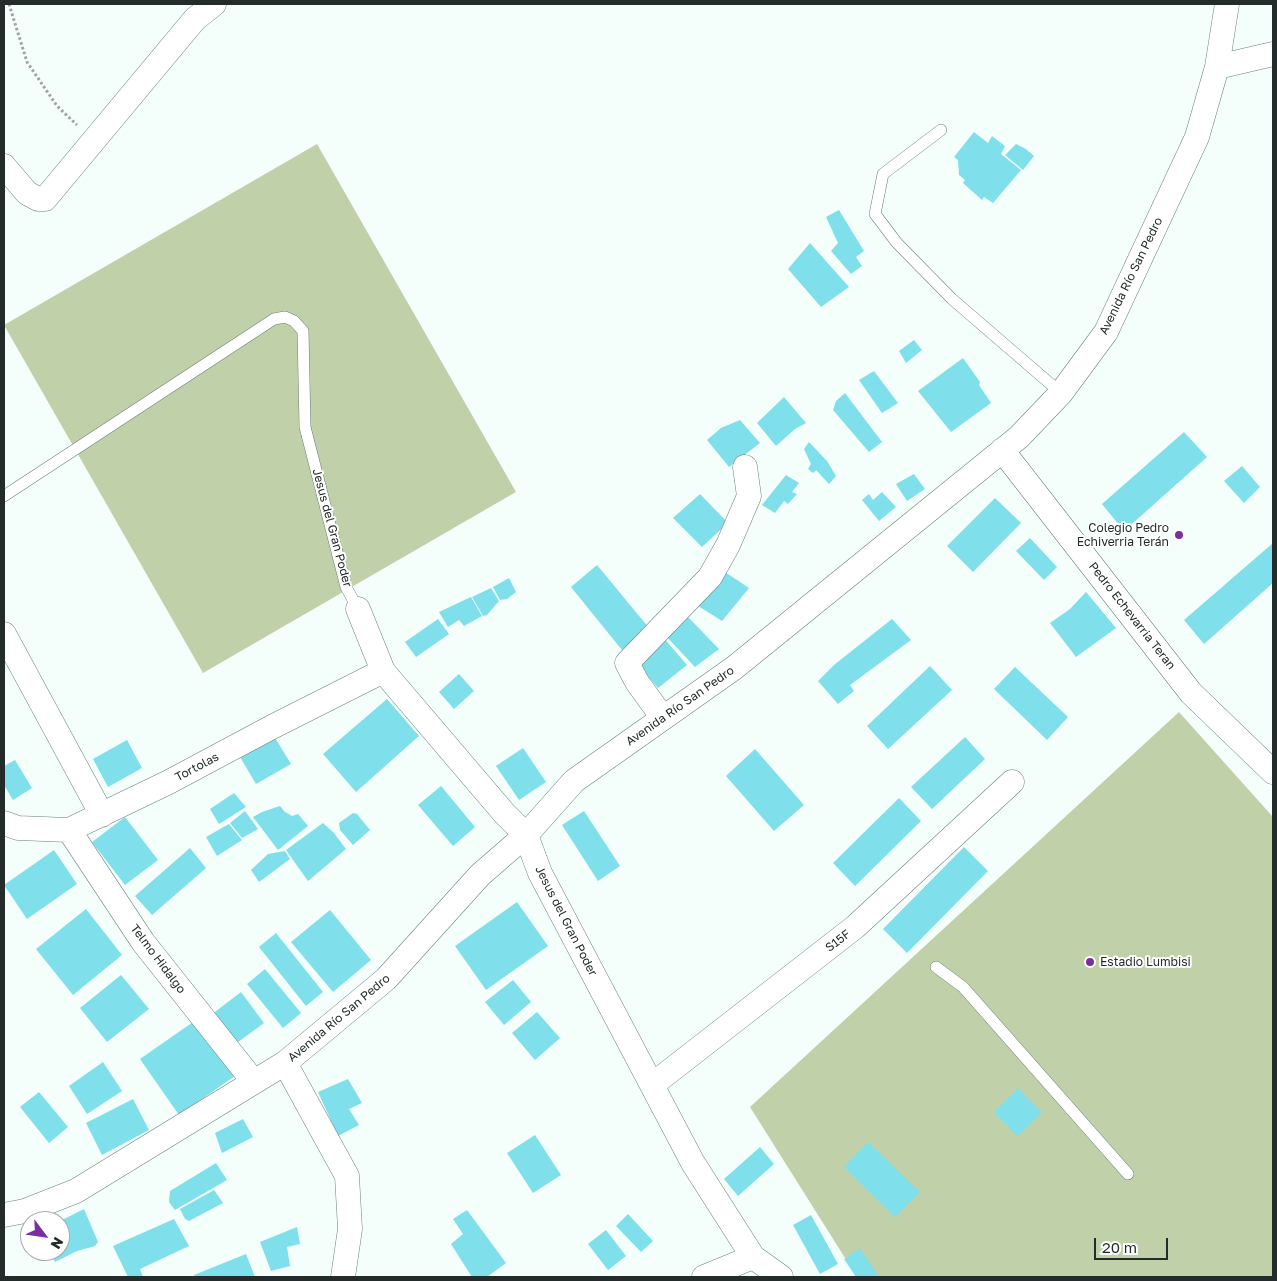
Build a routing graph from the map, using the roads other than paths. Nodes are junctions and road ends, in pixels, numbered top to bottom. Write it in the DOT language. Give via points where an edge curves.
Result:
graph roads {
  1 [pos="214,4"];
  2 [pos="1227,4"];
  3 [pos="1273,54"];
  4 [pos="1217,67"];
  5 [pos="941,130"];
  6 [pos="4,166"];
  7 [pos="1061,393"];
  8 [pos="1002,450"];
  9 [pos="745,468"];
  10 [pos="4,496"];
  11 [pos="358,608"];
  12 [pos="4,634"];
  13 [pos="383,671"];
  14 [pos="663,718"];
  15 [pos="1273,772"];
  16 [pos="1012,782"];
  17 [pos="102,815"];
  18 [pos="4,823"];
  19 [pos="69,830"];
  20 [pos="526,835"];
  21 [pos="936,967"];
  22 [pos="285,1063"];
  23 [pos="254,1082"];
  24 [pos="652,1086"];
  25 [pos="1128,1174"];
  26 [pos="4,1215"];
  27 [pos="752,1257"];
  28 [pos="342,1277"];
  29 [pos="704,1277"];
  30 [pos="781,1277"];
  1 -- 6 [label="street" via="195,19 45,199 27,194"];
  2 -- 4 [label="street, Avenida Río San Pedro"];
  3 -- 4 [label="street"];
  4 -- 7 [label="street, Avenida Río San Pedro" via="1197,137 1106,332"];
  5 -- 7 [label="lane" via="883,174 876,214 897,243 952,299"];
  7 -- 8 [label="street, Avenida Río San Pedro"];
  8 -- 14 [label="street, Avenida Río San Pedro" via="734,668"];
  8 -- 15 [label="street, Pedro Echevarria Teran" via="1191,693"];
  9 -- 14 [label="street" via="749,496 710,577 627,663"];
  10 -- 11 [label="lane, Jesus del Gran Poder" via="274,319 285,317 303,331 305,427 346,587"];
  11 -- 13 [label="street, Jesus del Gran Poder"];
  12 -- 17 [label="street"];
  13 -- 17 [label="street, Tortolas"];
  13 -- 20 [label="street, Jesus del Gran Poder"];
  14 -- 20 [label="street, Avenida Río San Pedro" via="574,781"];
  16 -- 24 [label="street, S15F" via="855,927"];
  17 -- 19 [label="street, Tortolas"];
  18 -- 19 [label="street, Tortolas" via="18,828"];
  19 -- 23 [label="street, Telmo Hidalgo" via="143,942"];
  20 -- 22 [label="street, Avenida Río San Pedro" via="480,875 386,979"];
  20 -- 24 [label="street, Jesus del Gran Poder" via="540,873"];
  21 -- 25 [label="lane" via="963,987"];
  22 -- 23 [label="street, Avenida Río San Pedro"];
  22 -- 28 [label="street" via="347,1176 350,1229"];
  23 -- 26 [label="street, Avenida Río San Pedro" via="76,1191 25,1211"];
  24 -- 27 [label="street, Jesus del Gran Poder" via="692,1163"];
  27 -- 29 [label="street"];
  27 -- 30 [label="street, Jesus del Gran Poder"];
}
